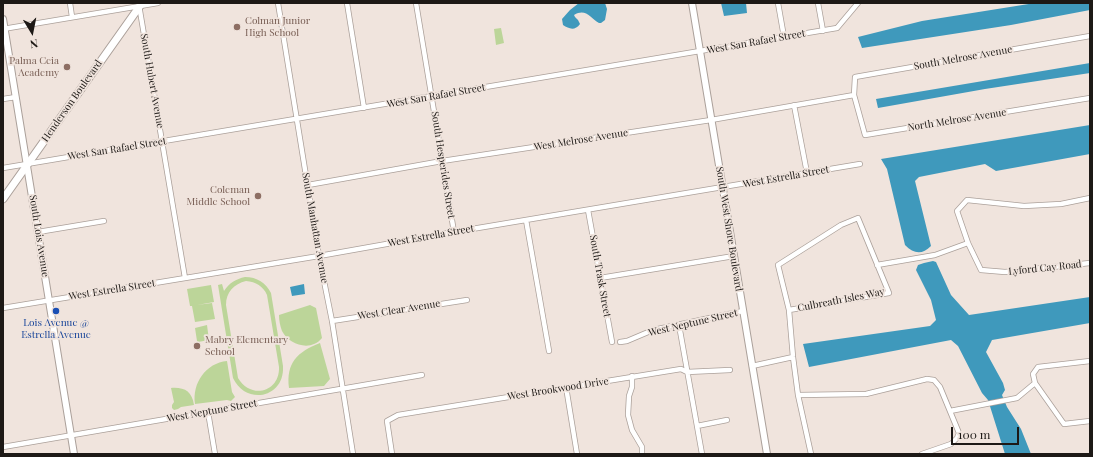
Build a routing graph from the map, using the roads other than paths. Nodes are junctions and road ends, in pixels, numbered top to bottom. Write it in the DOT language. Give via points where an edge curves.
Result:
graph roads {
  1 [pos="70,3"];
  2 [pos="158,3"];
  3 [pos="278,3"];
  4 [pos="347,3"];
  5 [pos="416,3"];
  6 [pos="692,3"];
  7 [pos="778,3"];
  8 [pos="818,3"];
  9 [pos="858,3"];
  10 [pos="140,4"];
  11 [pos="72,17"];
  12 [pos="3,19"];
  13 [pos="4,29"];
  14 [pos="823,31"];
  15 [pos="1090,36"];
  16 [pos="784,37"];
  17 [pos="700,51"];
  18 [pos="854,95"];
  19 [pos="432,96"];
  20 [pos="16,97"];
  21 [pos="1090,98"];
  22 [pos="3,99"];
  23 [pos="794,106"];
  24 [pos="364,108"];
  25 [pos="297,119"];
  26 [pos="711,120"];
  27 [pos="163,142"];
  28 [pos="442,161"];
  29 [pos="27,164"];
  30 [pos="860,164"];
  31 [pos="3,168"];
  32 [pos="807,173"];
  33 [pos="308,185"];
  34 [pos="723,187"];
  35 [pos="3,198"];
  36 [pos="1090,198"];
  37 [pos="588,210"];
  38 [pos="526,220"];
  39 [pos="104,221"];
  40 [pos="38,232"];
  41 [pos="454,232"];
  42 [pos="968,243"];
  43 [pos="319,256"];
  44 [pos="734,256"];
  45 [pos="1090,264"];
  46 [pos="877,265"];
  47 [pos="185,278"];
  48 [pos="600,278"];
  49 [pos="50,300"];
  50 [pos="467,300"];
  51 [pos="3,308"];
  52 [pos="789,310"];
  53 [pos="743,311"];
  54 [pos="332,321"];
  55 [pos="679,325"];
  56 [pos="612,342"];
  57 [pos="620,342"];
  58 [pos="549,351"];
  59 [pos="793,357"];
  60 [pos="1090,361"];
  61 [pos="752,366"];
  62 [pos="730,370"];
  63 [pos="687,372"];
  64 [pos="422,375"];
  65 [pos="632,376"];
  66 [pos="1035,383"];
  67 [pos="566,387"];
  68 [pos="342,389"];
  69 [pos="798,395"];
  70 [pos="950,411"];
  71 [pos="208,412"];
  72 [pos="727,420"];
  73 [pos="1090,421"];
  74 [pos="697,426"];
  75 [pos="71,436"];
  76 [pos="3,447"];
  77 [pos="74,454"];
  78 [pos="215,454"];
  79 [pos="353,454"];
  80 [pos="392,454"];
  81 [pos="577,454"];
  82 [pos="642,454"];
  83 [pos="702,454"];
  84 [pos="767,454"];
  85 [pos="811,454"];
  86 [pos="922,454"];
  1 -- 11 [label="street"];
  2 -- 10 [label="street"];
  3 -- 25 [label="street, South Manhattan Avenue"];
  4 -- 24 [label="street"];
  5 -- 19 [label="street, South Hesperides Street"];
  6 -- 17 [label="street, South West Shore Boulevard"];
  7 -- 16 [label="street"];
  8 -- 14 [label="street"];
  9 -- 14 [label="street, West San Rafael Street" via="837,28"];
  10 -- 11 [label="street"];
  10 -- 27 [label="street, South Hubert Avenue"];
  10 -- 29 [label="main road, Henderson Boulevard"];
  11 -- 13 [label="street"];
  12 -- 13 [label="street, South Lois Avenue"];
  13 -- 20 [label="street, South Lois Avenue"];
  14 -- 16 [label="street, West San Rafael Street"];
  15 -- 18 [label="street, South Melrose Avenue" via="855,76"];
  16 -- 17 [label="street, West San Rafael Street"];
  17 -- 19 [label="street, West San Rafael Street"];
  17 -- 26 [label="street, South West Shore Boulevard"];
  18 -- 21 [label="street, North Melrose Avenue" via="865,135"];
  18 -- 23 [label="street, West Melrose Avenue"];
  19 -- 24 [label="street, West San Rafael Street"];
  19 -- 28 [label="street, South Hesperides Street"];
  20 -- 22 [label="street"];
  20 -- 29 [label="street, South Lois Avenue"];
  23 -- 26 [label="street, West Melrose Avenue"];
  23 -- 32 [label="street"];
  24 -- 25 [label="street, West San Rafael Street"];
  25 -- 27 [label="street, West San Rafael Street"];
  25 -- 33 [label="street, South Manhattan Avenue"];
  26 -- 28 [label="street, West Melrose Avenue"];
  26 -- 34 [label="street, South West Shore Boulevard"];
  27 -- 29 [label="street, West San Rafael Street"];
  27 -- 47 [label="street, South Hubert Avenue"];
  28 -- 33 [label="street, West Melrose Avenue"];
  28 -- 41 [label="street, South Hesperides Street"];
  29 -- 31 [label="street, West San Rafael Street"];
  29 -- 35 [label="main road, Henderson Boulevard"];
  29 -- 40 [label="street, South Lois Avenue"];
  30 -- 32 [label="street, West Estrella Street"];
  32 -- 34 [label="street, West Estrella Street"];
  33 -- 43 [label="street, South Manhattan Avenue"];
  34 -- 37 [label="street, West Estrella Street"];
  34 -- 44 [label="street, South West Shore Boulevard"];
  36 -- 42 [label="street" via="1061,204 1024,206 967,200 957,211"];
  37 -- 38 [label="street, West Estrella Street"];
  37 -- 48 [label="street, South Trask Street"];
  38 -- 41 [label="street, West Estrella Street"];
  38 -- 58 [label="street"];
  39 -- 40 [label="street"];
  40 -- 49 [label="street, South Lois Avenue"];
  41 -- 43 [label="street, West Estrella Street"];
  42 -- 45 [label="street, Lyford Cay Road" via="981,270 1005,272"];
  42 -- 46 [label="street" via="935,255"];
  43 -- 47 [label="street, West Estrella Street"];
  43 -- 54 [label="street, South Manhattan Avenue"];
  44 -- 48 [label="street"];
  44 -- 53 [label="street, South West Shore Boulevard"];
  46 -- 52 [label="street, Culbreath Isles Way" via="889,293"];
  46 -- 52 [label="street" via="858,218 841,225 778,265"];
  47 -- 49 [label="street, West Estrella Street"];
  48 -- 56 [label="street, South Trask Street"];
  49 -- 51 [label="street, West Estrella Street"];
  49 -- 75 [label="street, South Lois Avenue"];
  50 -- 54 [label="street, West Clear Avenue"];
  52 -- 59 [label="street"];
  53 -- 55 [label="street, West Neptune Street"];
  53 -- 61 [label="street, South West Shore Boulevard"];
  54 -- 68 [label="street, South Manhattan Avenue"];
  55 -- 57 [label="street, West Neptune Street" via="653,330"];
  55 -- 63 [label="street"];
  59 -- 61 [label="street"];
  59 -- 69 [label="street"];
  60 -- 66 [label="street" via="1038,367 1033,374"];
  61 -- 84 [label="street, South West Shore Boulevard"];
  62 -- 63 [label="street, West Brookwood Drive"];
  63 -- 65 [label="street, West Brookwood Drive" via="681,369"];
  63 -- 74 [label="street"];
  64 -- 68 [label="street, West Neptune Street"];
  65 -- 67 [label="street, West Brookwood Drive"];
  65 -- 82 [label="street" via="628,415 632,430 642,447"];
  66 -- 70 [label="street" via="1017,398"];
  66 -- 73 [label="street" via="1064,424"];
  67 -- 80 [label="street, West Brookwood Drive" via="398,415 387,421"];
  67 -- 81 [label="street"];
  68 -- 71 [label="street, West Neptune Street"];
  68 -- 79 [label="street, South Manhattan Avenue"];
  69 -- 70 [label="street" via="866,394 927,379 934,380 940,387"];
  69 -- 85 [label="street"];
  70 -- 86 [label="street" via="959,433 957,438 951,444"];
  71 -- 75 [label="street, West Neptune Street"];
  71 -- 78 [label="street"];
  72 -- 74 [label="street"];
  74 -- 83 [label="street"];
  75 -- 76 [label="street, West Neptune Street"];
  75 -- 77 [label="street, South Lois Avenue"];
}
